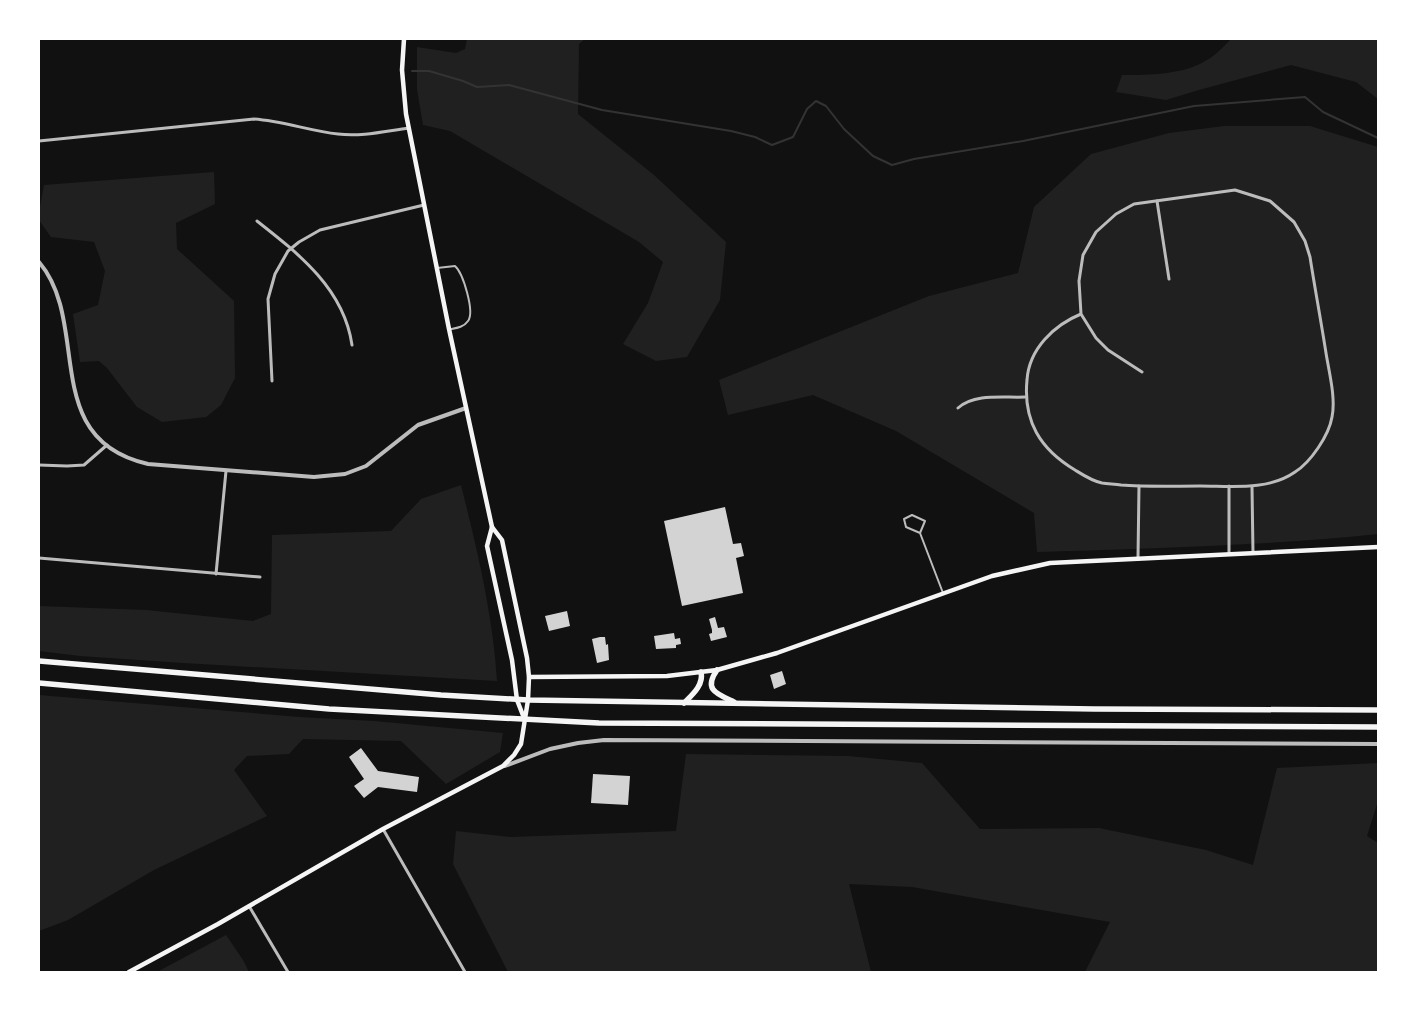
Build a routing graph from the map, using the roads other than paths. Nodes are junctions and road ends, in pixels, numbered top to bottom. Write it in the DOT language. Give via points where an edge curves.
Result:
graph roads {
  1 [pos="404,39"];
  2 [pos="408,128"];
  3 [pos="39,141"];
  4 [pos="1157,201"];
  5 [pos="425,204"];
  6 [pos="257,221"];
  7 [pos="291,248"];
  8 [pos="39,262"];
  9 [pos="438,268"];
  10 [pos="1169,279"];
  11 [pos="1081,314"];
  12 [pos="449,329"];
  13 [pos="352,345"];
  14 [pos="1142,372"];
  15 [pos="272,381"];
  16 [pos="1025,397"];
  17 [pos="466,408"];
  18 [pos="958,408"];
  19 [pos="107,445"];
  20 [pos="39,465"];
  21 [pos="226,471"];
  22 [pos="1139,486"];
  23 [pos="1229,486"];
  24 [pos="1252,487"];
  25 [pos="492,527"];
  26 [pos="920,533"];
  27 [pos="1378,547"];
  28 [pos="1253,553"];
  29 [pos="1229,554"];
  30 [pos="39,558"];
  31 [pos="1138,558"];
  32 [pos="216,574"];
  33 [pos="260,577"];
  34 [pos="944,593"];
  35 [pos="39,661"];
  36 [pos="717,670"];
  37 [pos="701,672"];
  38 [pos="529,678"];
  39 [pos="39,683"];
  40 [pos="517,700"];
  41 [pos="528,700"];
  42 [pos="684,703"];
  43 [pos="736,703"];
  44 [pos="1378,710"];
  45 [pos="524,719"];
  46 [pos="1378,727"];
  47 [pos="1378,744"];
  48 [pos="503,766"];
  49 [pos="383,830"];
  50 [pos="249,906"];
  51 [pos="128,972"];
  52 [pos="288,972"];
  53 [pos="465,972"];
  1 -- 2 [label="main road" via="402,86"];
  2 -- 3 [label="street" via="339,134 254,119"];
  2 -- 5 [label="main road"];
  4 -- 10 [label="street"];
  4 -- 11 [label="street" via="1134,204 1116,214 1096,232 1083,255 1078,282"];
  4 -- 24 [label="street" via="1235,190 1254,195 1270,201 1294,222 1310,257 1332,386 1332,417 1322,442 1295,473"];
  5 -- 7 [label="street" via="320,230"];
  5 -- 9 [label="main road"];
  6 -- 7 [label="street"];
  7 -- 13 [label="street" via="334,296 350,330"];
  7 -- 15 [label="street" via="275,274 268,299"];
  8 -- 19 [label="street" via="50,279 60,306 79,407 95,434"];
  9 -- 12 [label="main road"];
  9 -- 12 [label="lane" via="455,266 460,270 471,315 461,327"];
  11 -- 14 [label="street" via="1108,350"];
  11 -- 16 [label="street" via="1067,320 1047,336 1034,355 1027,372"];
  12 -- 17 [label="main road"];
  16 -- 18 [label="street" via="978,399 966,401"];
  16 -- 22 [label="street" via="1034,428 1059,460 1102,483"];
  17 -- 21 [label="street" via="418,425 373,461 345,474 314,477"];
  17 -- 25 [label="main road"];
  19 -- 20 [label="street" via="84,464"];
  19 -- 21 [label="street" via="141,463"];
  21 -- 32 [label="street"];
  22 -- 23 [label="street"];
  22 -- 31 [label="street"];
  23 -- 24 [label="street"];
  23 -- 29 [label="street"];
  24 -- 28 [label="street"];
  25 -- 38 [label="main road" via="502,540 528,658"];
  25 -- 40 [label="main road" via="486,546 512,660"];
  26 -- 26 [label="lane" via="925,521 912,515 904,519 906,527"];
  26 -- 34 [label="lane"];
  27 -- 28 [label="main road"];
  28 -- 29 [label="main road"];
  29 -- 31 [label="main road"];
  30 -- 32 [label="street"];
  31 -- 34 [label="main road" via="1031,566"];
  32 -- 33 [label="street"];
  34 -- 36 [label="main road" via="776,653"];
  35 -- 40 [label="highway"];
  36 -- 37 [label="main road"];
  36 -- 43 [label="highway" via="712,688"];
  37 -- 38 [label="main road" via="667,676"];
  37 -- 42 [label="highway" via="698,688"];
  38 -- 41 [label="main road"];
  39 -- 45 [label="highway" via="330,709"];
  40 -- 41 [label="highway"];
  40 -- 45 [label="main road"];
  41 -- 42 [label="highway"];
  41 -- 45 [label="main road"];
  42 -- 43 [label="highway"];
  43 -- 44 [label="highway"];
  45 -- 46 [label="highway" via="609,723"];
  45 -- 48 [label="main road" via="520,744"];
  47 -- 48 [label="street" via="604,740 550,749"];
  48 -- 49 [label="main road"];
  49 -- 50 [label="main road"];
  49 -- 53 [label="street"];
  50 -- 51 [label="main road"];
  50 -- 52 [label="street"];
}
